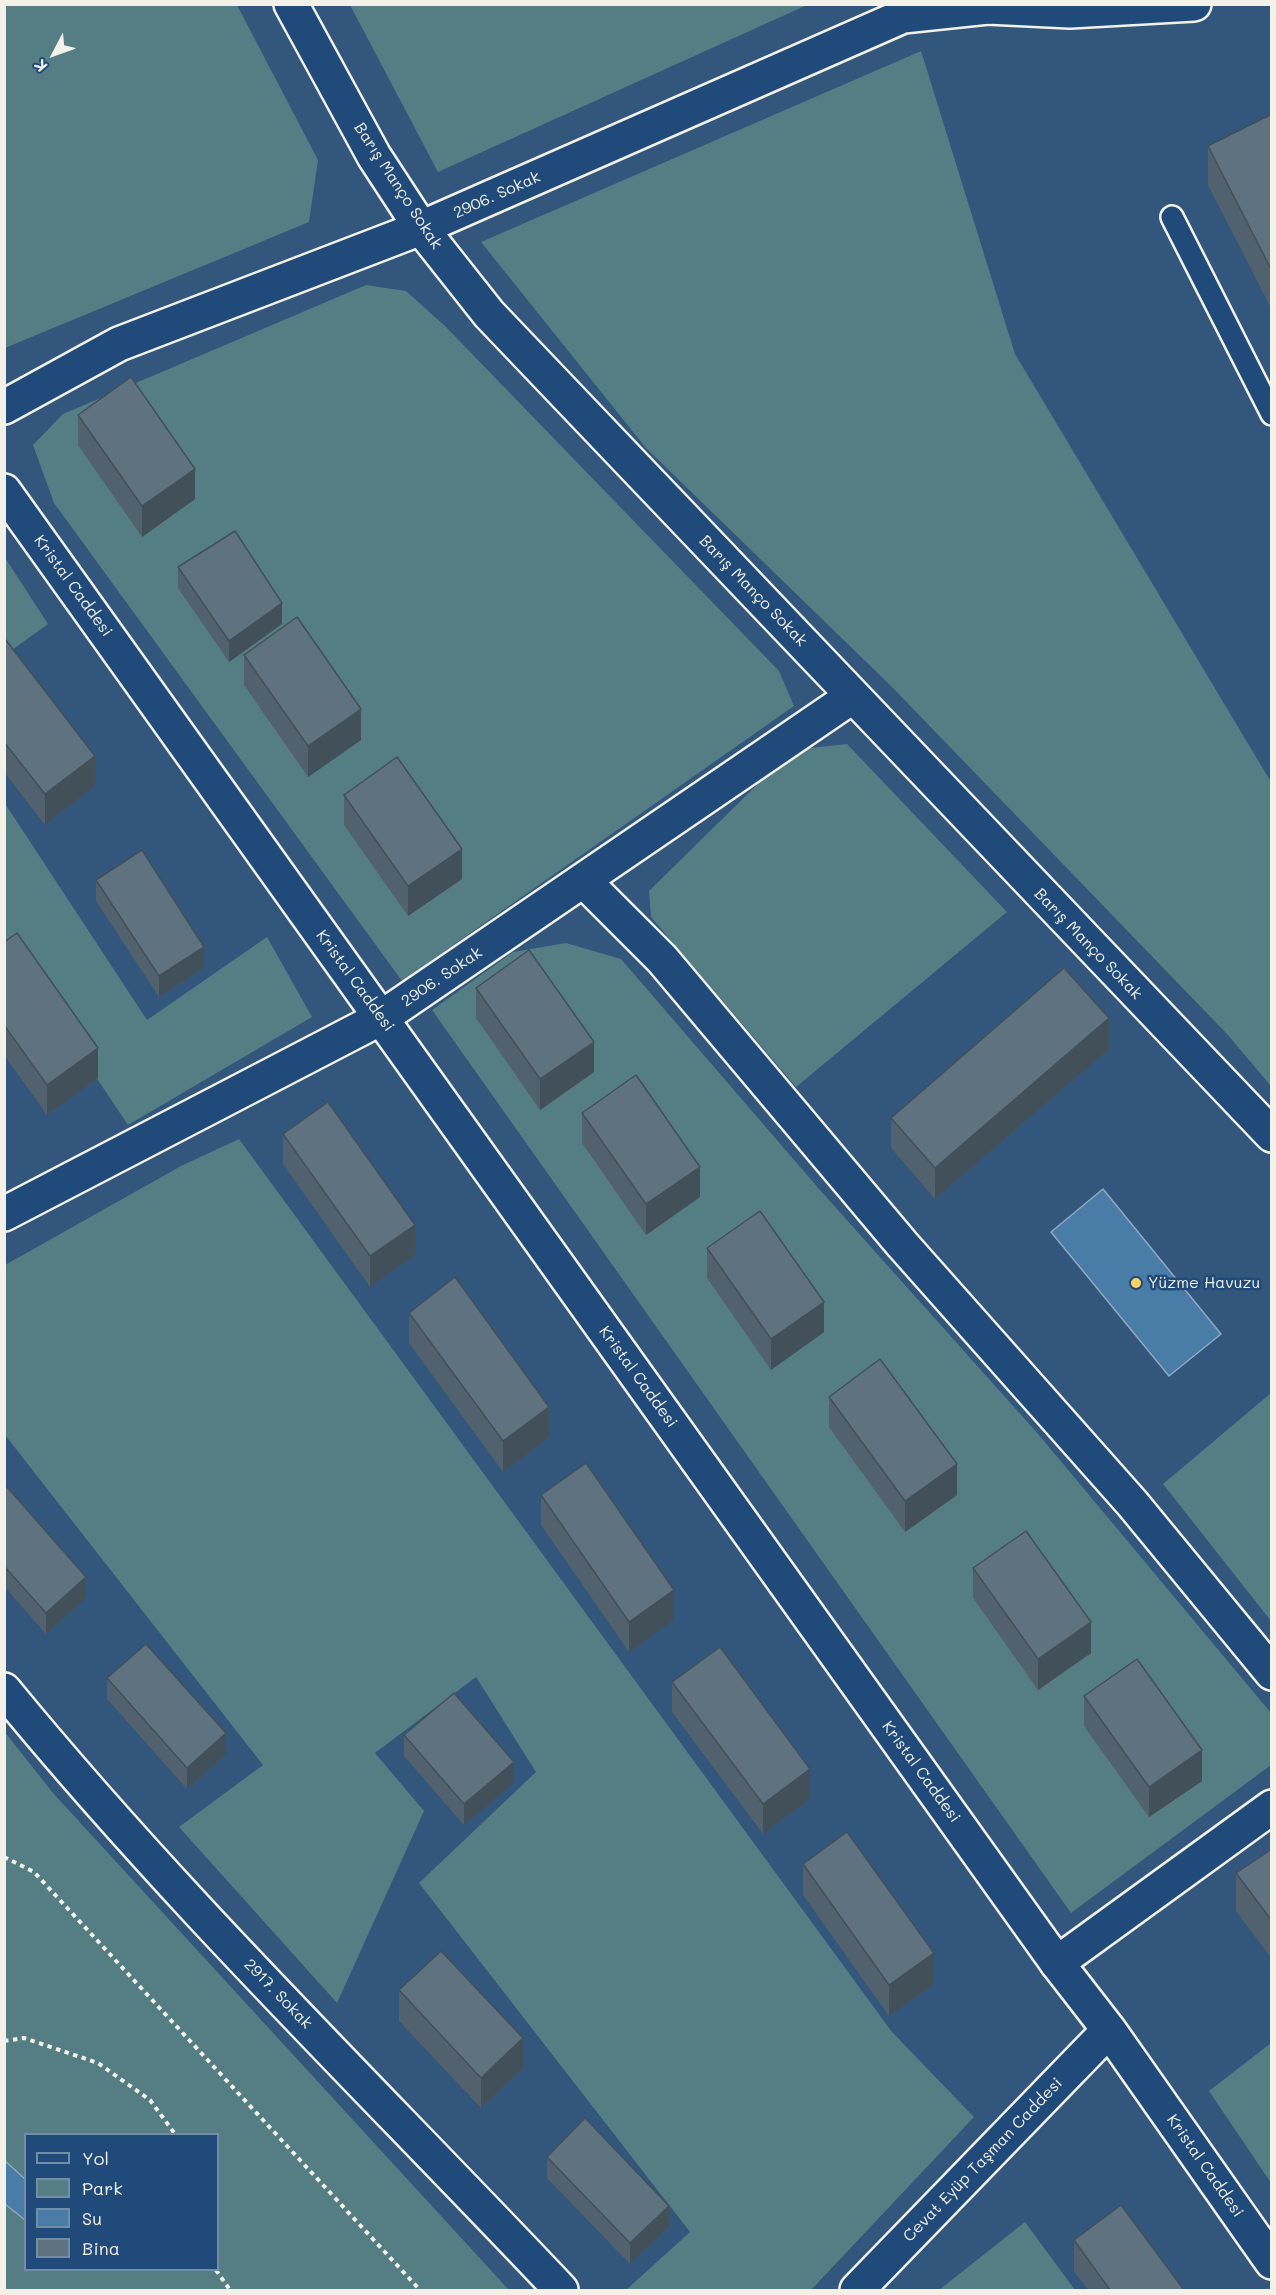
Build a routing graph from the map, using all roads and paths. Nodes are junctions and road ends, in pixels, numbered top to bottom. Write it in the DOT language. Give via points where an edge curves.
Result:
graph roads {
  1 [pos="291,4"];
  2 [pos="1194,4"];
  3 [pos="987,6"];
  4 [pos="902,10"];
  5 [pos="1172,217"];
  6 [pos="421,228"];
  7 [pos="4,407"];
  8 [pos="1272,414"];
  9 [pos="4,491"];
  10 [pos="853,696"];
  11 [pos="583,880"];
  12 [pos="381,1018"];
  13 [pos="1272,1135"];
  14 [pos="9,1203"];
  15 [pos="1272,1673"];
  16 [pos="4,1690"];
  17 [pos="1272,1807"];
  18 [pos="4,1857"];
  19 [pos="1057,1963"];
  20 [pos="1109,2030"];
  21 [pos="4,2041"];
  22 [pos="174,2133"];
  23 [pos="1272,2262"];
  24 [pos="217,2271"];
  25 [pos="230,2290"];
  26 [pos="420,2290"];
  27 [pos="561,2290"];
  28 [pos="857,2290"];
  1 -- 6 [label="street, Barış Manço Sokak" via="374,156"];
  2 -- 3 [label="street, 2906. Sokak" via="1070,11"];
  3 -- 4 [label="street, 2906. Sokak"];
  4 -- 6 [label="street, 2906. Sokak" via="857,37"];
  5 -- 8 [label="lane"];
  6 -- 7 [label="street, 2906. Sokak" via="119,344"];
  6 -- 10 [label="street, Barış Manço Sokak" via="489,314"];
  9 -- 12 [label="street, Kristal Caddesi"];
  10 -- 11 [label="street, 2906. Sokak"];
  10 -- 13 [label="street, Barış Manço Sokak"];
  11 -- 12 [label="street, 2906. Sokak"];
  11 -- 15 [label="street" via="662,959 902,1244 1132,1503"];
  12 -- 14 [label="street, 2906. Sokak"];
  12 -- 19 [label="street, Kristal Caddesi"];
  16 -- 27 [label="street, 2917. Sokak" via="182,1892"];
  17 -- 19 [label="street"];
  18 -- 26 [label="path" via="34,1872"];
  19 -- 20 [label="street, Kristal Caddesi"];
  20 -- 23 [label="street, Kristal Caddesi"];
  20 -- 28 [label="street, Cevat Eyüp Taşman Caddesi"];
  21 -- 22 [label="path" via="24,2038 98,2063 150,2100"];
  24 -- 25 [label="path"];
}
